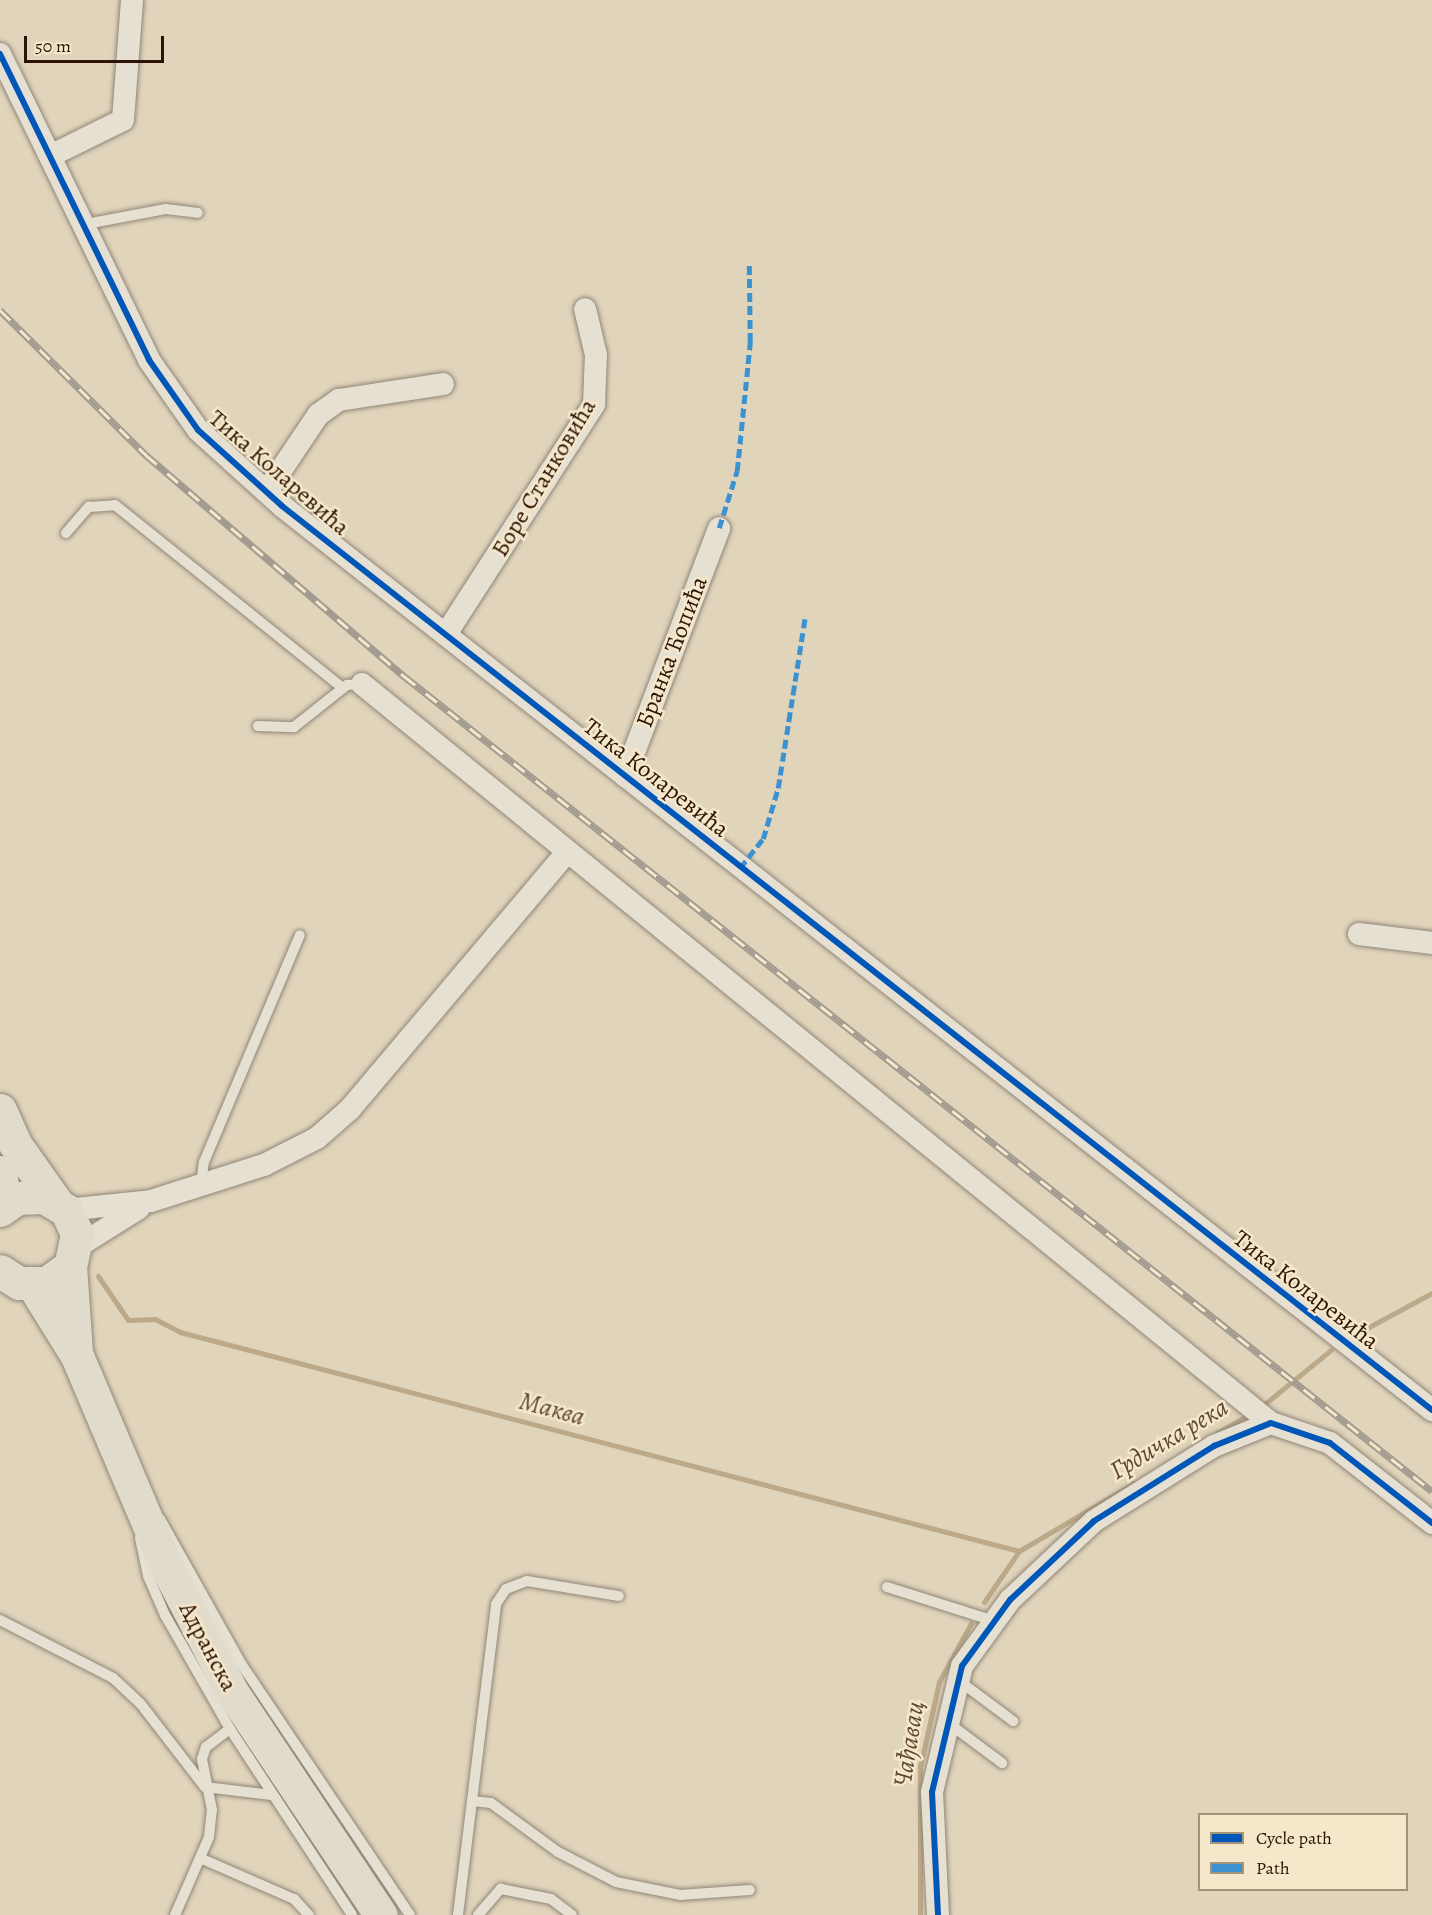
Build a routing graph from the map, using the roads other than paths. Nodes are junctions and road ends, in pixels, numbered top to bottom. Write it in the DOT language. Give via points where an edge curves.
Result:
graph roads {
  1 [pos="132,0"];
  2 [pos="0,54"];
  3 [pos="50,156"];
  4 [pos="198,213"];
  5 [pos="81,225"];
  6 [pos="585,309"];
  7 [pos="443,384"];
  8 [pos="267,491"];
  9 [pos="719,528"];
  10 [pos="66,533"];
  11 [pos="446,634"];
  12 [pos="352,686"];
  13 [pos="258,726"];
  14 [pos="625,776"];
  15 [pos="566,853"];
  16 [pos="1359,934"];
  17 [pos="300,935"];
  18 [pos="1432,943"];
  19 [pos="0,1110"];
  20 [pos="0,1172"];
  21 [pos="201,1186"];
  22 [pos="151,1201"];
  23 [pos="61,1206"];
  24 [pos="2,1208"];
  25 [pos="74,1257"];
  26 [pos="0,1271"];
  27 [pos="33,1285"];
  28 [pos="77,1356"];
  29 [pos="1432,1410"];
  30 [pos="1268,1420"];
  31 [pos="139,1502"];
  32 [pos="1432,1523"];
  33 [pos="887,1587"];
  34 [pos="619,1596"];
  35 [pos="0,1620"];
  36 [pos="994,1621"];
  37 [pos="958,1680"];
  38 [pos="946,1721"];
  39 [pos="1013,1721"];
  40 [pos="230,1729"];
  41 [pos="1002,1763"];
  42 [pos="205,1787"];
  43 [pos="272,1795"];
  44 [pos="472,1801"];
  45 [pos="200,1858"];
  46 [pos="750,1890"];
  47 [pos="400,1914"];
  48 [pos="175,1915"];
  49 [pos="309,1915"];
  50 [pos="352,1915"];
  51 [pos="458,1915"];
  52 [pos="478,1915"];
  53 [pos="572,1915"];
  54 [pos="938,1915"];
  1 -- 3 [label="street" via="123,120"];
  2 -- 3 [label="street, Тика Коларевића"];
  3 -- 5 [label="street, Тика Коларевића"];
  4 -- 5 [label="lane" via="166,209"];
  5 -- 8 [label="street, Тика Коларевића" via="169,389 198,430"];
  6 -- 11 [label="street, Боре Станковића" via="596,355 594,404"];
  7 -- 8 [label="street" via="339,400 318,415"];
  8 -- 11 [label="street, Тика Коларевића"];
  9 -- 14 [label="street, Бранка Ћопића"];
  10 -- 12 [label="lane" via="89,507 115,505"];
  11 -- 14 [label="street, Тика Коларевића"];
  12 -- 13 [label="lane" via="294,727"];
  12 -- 15 [label="street"];
  14 -- 29 [label="street, Тика Коларевића"];
  15 -- 21 [label="street" via="350,1110 296,1151"];
  15 -- 30 [label="street"];
  16 -- 18 [label="street"];
  17 -- 21 [label="lane" via="204,1162"];
  19 -- 23 [label="main road, Адранска" via="21,1153"];
  20 -- 24 [label="main road"];
  21 -- 22 [label="street"];
  22 -- 23 [label="street"];
  22 -- 25 [label="street"];
  23 -- 24 [label="main road" via="30,1196"];
  23 -- 25 [label="main road, Адранска"];
  25 -- 27 [label="main road" via="60,1277"];
  25 -- 28 [label="main road, Адранска"];
  26 -- 27 [label="main road"];
  27 -- 28 [label="main road, Адранска"];
  28 -- 31 [label="main road, Адранска"];
  30 -- 32 [label="street" via="1330,1443"];
  30 -- 36 [label="street" via="1215,1446 1094,1521 1010,1600"];
  31 -- 40 [label="lane" via="148,1576"];
  31 -- 47 [label="main road, Адранска" via="232,1692"];
  33 -- 36 [label="lane"];
  34 -- 44 [label="lane" via="527,1581 506,1588 496,1604"];
  35 -- 42 [label="lane" via="113,1678 140,1703"];
  36 -- 37 [label="street"];
  37 -- 38 [label="street"];
  37 -- 39 [label="lane"];
  38 -- 41 [label="lane"];
  38 -- 54 [label="street" via="932,1792"];
  40 -- 42 [label="lane" via="206,1747"];
  40 -- 43 [label="lane"];
  42 -- 43 [label="lane"];
  42 -- 45 [label="lane" via="212,1810"];
  43 -- 50 [label="lane"];
  44 -- 46 [label="lane" via="491,1803 558,1852 616,1882 680,1895"];
  44 -- 51 [label="lane"];
  45 -- 48 [label="lane"];
  45 -- 49 [label="lane" via="294,1899"];
  52 -- 53 [label="lane" via="501,1889 551,1899"];
}
